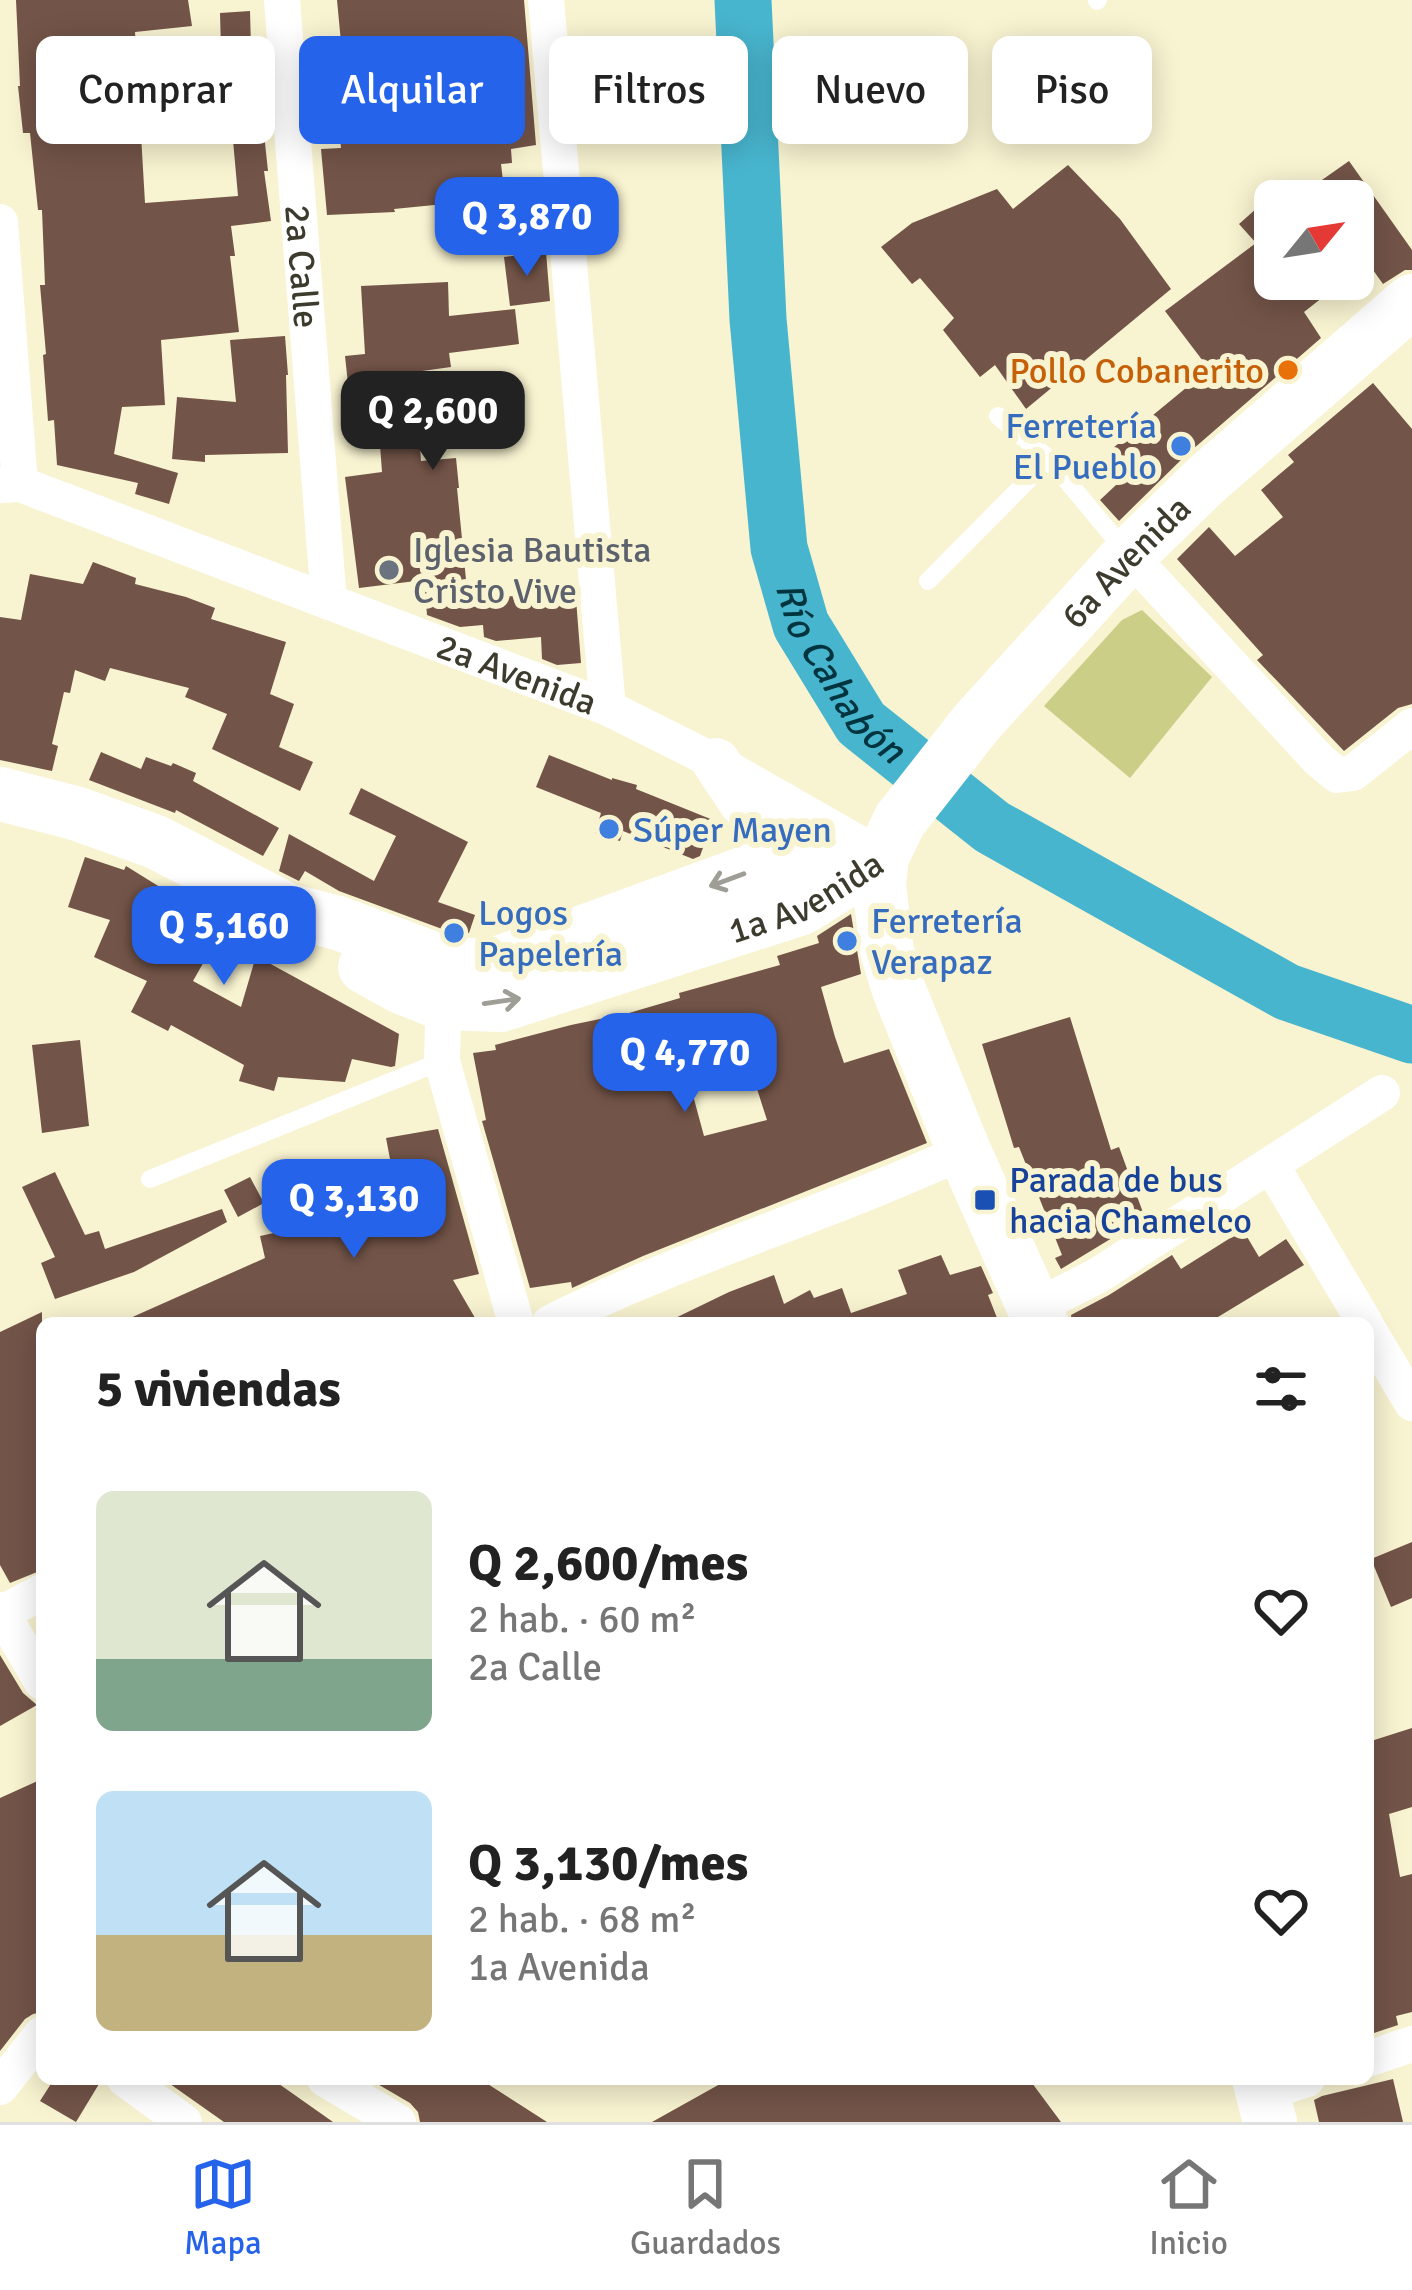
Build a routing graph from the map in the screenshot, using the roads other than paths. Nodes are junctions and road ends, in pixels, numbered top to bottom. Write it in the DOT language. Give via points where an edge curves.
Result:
graph roads {
  1 [pos="283,0"];
  2 [pos="545,0"];
  3 [pos="0,222"];
  4 [pos="1412,301"];
  5 [pos="998,416"];
  6 [pos="1049,459"];
  7 [pos="10,484"];
  8 [pos="1129,555"];
  9 [pos="928,580"];
  10 [pos="329,602"];
  11 [pos="608,709"];
  12 [pos="1412,726"];
  13 [pos="716,762"];
  14 [pos="0,794"];
  15 [pos="891,838"];
  16 [pos="781,860"];
  17 [pos="444,983"];
  18 [pos="442,1061"];
  19 [pos="1382,1093"];
  20 [pos="964,1151"];
  21 [pos="1271,1165"];
  22 [pos="150,1179"];
  23 [pos="1039,1315"];
  24 [pos="514,1317"];
  25 [pos="563,1317"];
  26 [pos="1361,1317"];
  27 [pos="1374,1339"];
  28 [pos="1412,1403"];
  29 [pos="36,1595"];
  30 [pos="1,1612"];
  31 [pos="36,1672"];
  32 [pos="36,2042"];
  33 [pos="1412,2044"];
  34 [pos="1374,2057"];
  35 [pos="132,2085"];
  36 [pos="335,2085"];
  37 [pos="0,2087"];
  38 [pos="184,2122"];
  39 [pos="398,2122"];
  1 -- 10 [label="street, 2a Calle"];
  2 -- 11 [label="street"];
  3 -- 7 [label="street"];
  4 -- 8 [label="main road, 6a Avenida"];
  5 -- 6 [label="lane"];
  6 -- 8 [label="lane"];
  6 -- 9 [label="lane"];
  7 -- 10 [label="street, 2a Avenida"];
  8 -- 12 [label="street" via="1336,775 1353,773"];
  8 -- 15 [label="main road, 6a Avenida" via="976,722"];
  10 -- 11 [label="street, 2a Avenida"];
  11 -- 13 [label="street, 2a Avenida"];
  13 -- 15 [label="street, 2a Avenida"];
  13 -- 16 [label="street"];
  14 -- 17 [label="main road, 1a Avenida" via="156,842 286,910 325,944 400,987"];
  15 -- 16 [label="main road, 1a Avenida"];
  17 -- 15 [label="main road, 1a Avenida, one-way" via="502,1005 802,908"];
  15 -- 20 [label="main road" via="879,884 887,951"];
  16 -- 17 [label="main road, 1a Avenida, one-way"];
  17 -- 18 [label="street"];
  18 -- 22 [label="lane"];
  18 -- 24 [label="street"];
  19 -- 21 [label="street"];
  20 -- 23 [label="main road"];
  20 -- 25 [label="street"];
  21 -- 23 [label="street"];
  21 -- 26 [label="street"];
  27 -- 28 [label="street"];
  29 -- 30 [label="street"];
  30 -- 31 [label="street"];
  32 -- 37 [label="street"];
  33 -- 34 [label="street"];
  35 -- 38 [label="street"];
  36 -- 39 [label="street"];
}
